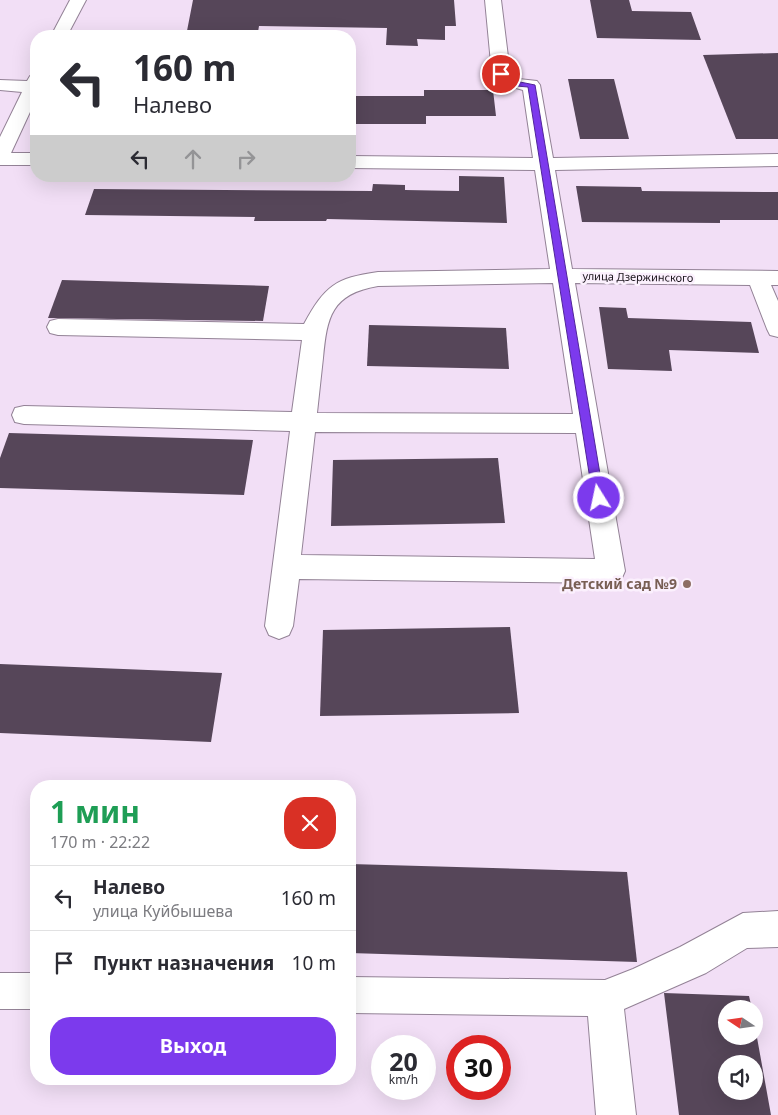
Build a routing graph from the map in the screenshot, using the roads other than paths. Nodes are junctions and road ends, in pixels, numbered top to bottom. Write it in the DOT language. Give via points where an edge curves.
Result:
graph roads {
  1 [pos="78,0"];
  2 [pos="494,0"];
  3 [pos="62,30"];
  4 [pos="30,84"];
  5 [pos="0,85"];
  6 [pos="30,93"];
  7 [pos="0,158"];
  8 [pos="30,159"];
  9 [pos="778,160"];
  10 [pos="356,162"];
  11 [pos="543,164"];
  12 [pos="562,276"];
  13 [pos="768,279"];
  14 [pos="58,327"];
  15 [pos="778,329"];
  16 [pos="314,332"];
  17 [pos="24,415"];
  18 [pos="304,422"];
  19 [pos="586,424"];
  20 [pos="287,567"];
  21 [pos="279,626"];
  22 [pos="778,928"];
  23 [pos="0,991"];
  24 [pos="30,992"];
  25 [pos="356,995"];
  26 [pos="605,998"];
  27 [pos="616,1115"];
  1 -- 3 [label="street"];
  2 -- 11 [label="street" via="501,74 507,81 531,85"];
  4 -- 5 [label="street"];
  6 -- 7 [label="street"];
  7 -- 8 [label="street"];
  9 -- 11 [label="street"];
  10 -- 11 [label="street"];
  11 -- 12 [label="street"];
  12 -- 13 [label="street, улица Дзержинского"];
  12 -- 16 [label="street, улица Дзержинского" via="354,282 325,304"];
  12 -- 19 [label="street"];
  13 -- 15 [label="street"];
  14 -- 16 [label="street"];
  16 -- 18 [label="street, улица Дзержинского"];
  17 -- 18 [label="street"];
  18 -- 19 [label="street"];
  18 -- 20 [label="street, улица Дзержинского"];
  19 -- 20 [label="street" via="611,571"];
  20 -- 21 [label="street, улица Дзержинского"];
  22 -- 26 [label="street" via="744,931 693,960"];
  23 -- 24 [label="street"];
  25 -- 26 [label="street"];
  26 -- 27 [label="street"];
}
